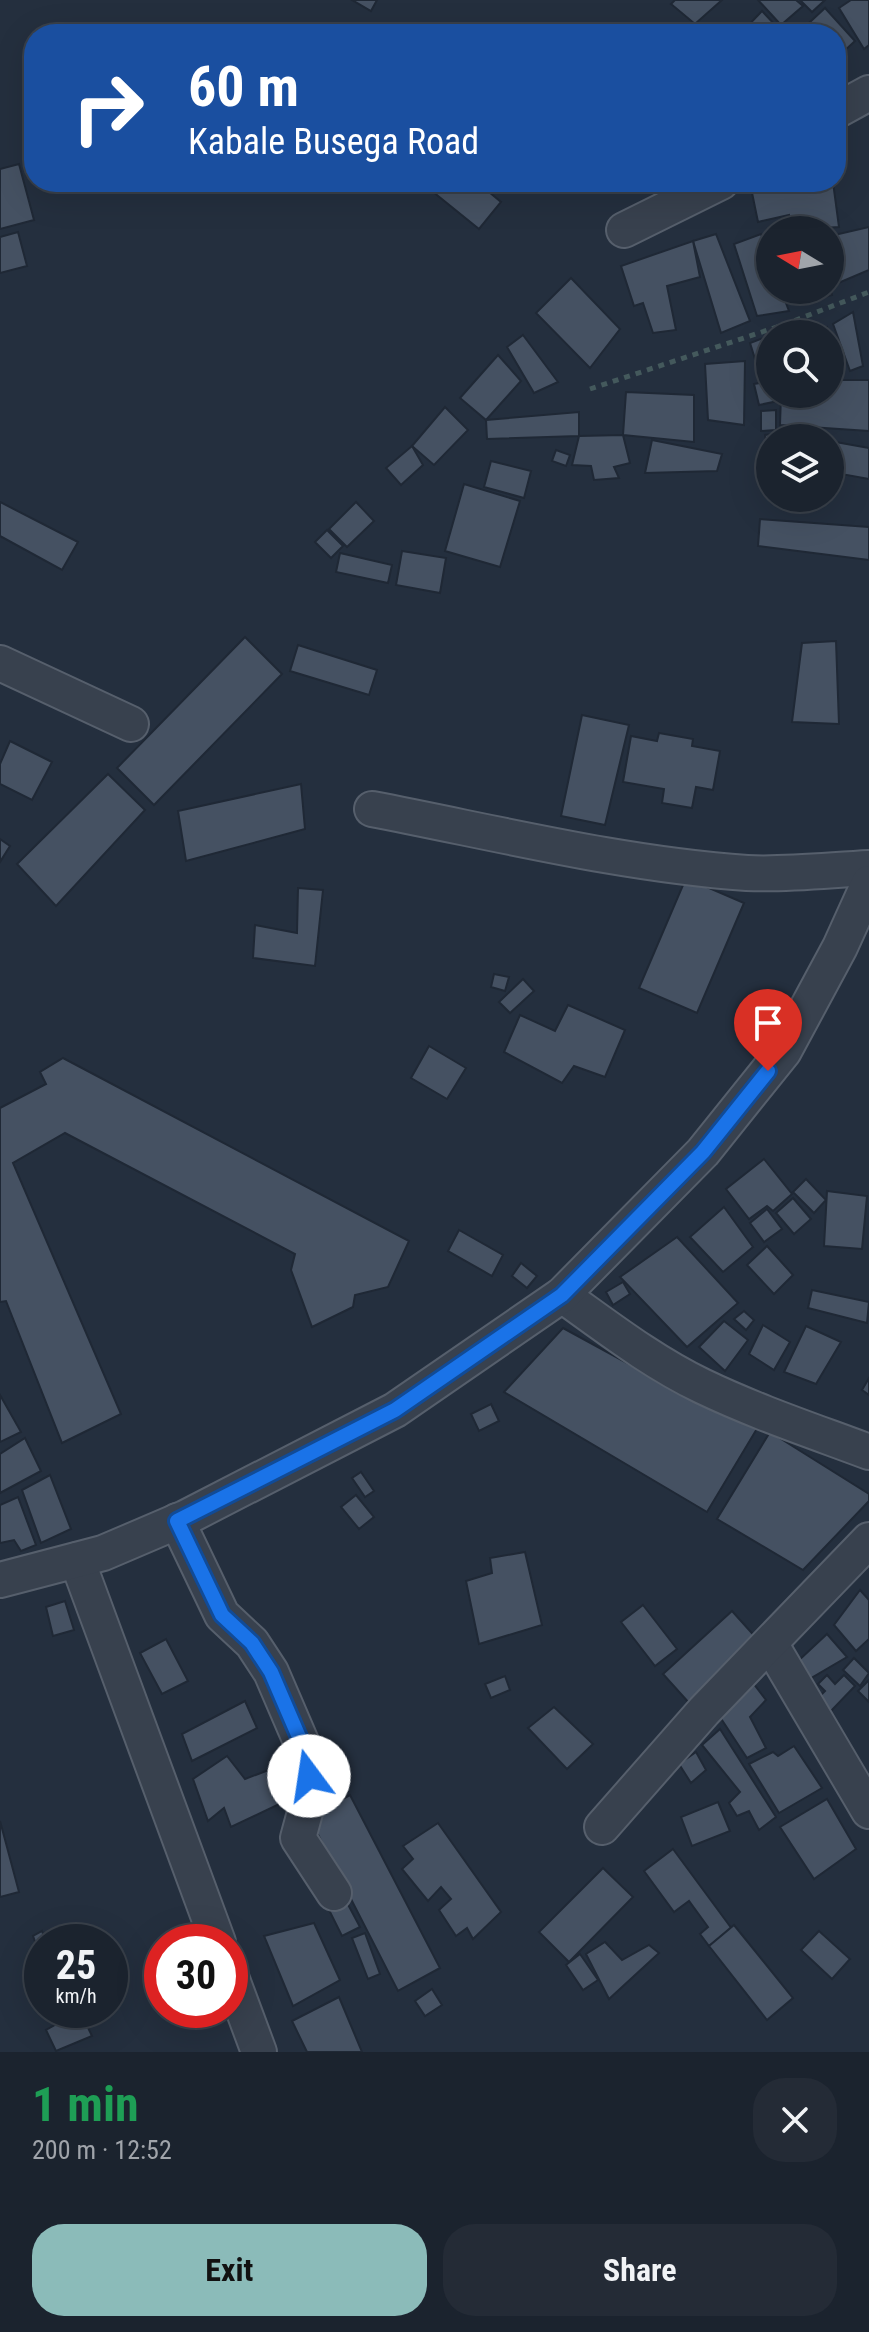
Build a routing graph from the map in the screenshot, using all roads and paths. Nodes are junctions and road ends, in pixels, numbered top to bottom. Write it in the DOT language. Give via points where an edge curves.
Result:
graph roads {
  1 [pos="869,93"];
  2 [pos="846,106"];
  3 [pos="701,192"];
  4 [pos="624,230"];
  5 [pos="869,292"];
  6 [pos="590,389"];
  7 [pos="0,663"];
  8 [pos="131,724"];
  9 [pos="372,809"];
  10 [pos="869,868"];
  11 [pos="869,883"];
  12 [pos="562,1295"];
  13 [pos="869,1452"];
  14 [pos="177,1521"];
  15 [pos="869,1540"];
  16 [pos="77,1560"];
  17 [pos="0,1580"];
  18 [pos="771,1645"];
  19 [pos="869,1811"];
  20 [pos="602,1827"];
  21 [pos="334,1893"];
  22 [pos="211,1924"];
  23 [pos="248,2022"];
  24 [pos="259,2052"];
  1 -- 2 [label="street"];
  3 -- 4 [label="street"];
  5 -- 6 [label="path"];
  7 -- 8 [label="street"];
  9 -- 10 [label="street" via="567,851 682,866 749,873"];
  11 -- 12 [label="street" via="784,1051 703,1152"];
  12 -- 13 [label="street" via="700,1385"];
  12 -- 14 [label="street" via="395,1410"];
  14 -- 16 [label="street"];
  14 -- 21 [label="street" via="222,1615 252,1643 271,1672 308,1758 310,1794 298,1838"];
  15 -- 18 [label="street"];
  16 -- 17 [label="street"];
  16 -- 22 [label="street"];
  18 -- 19 [label="street"];
  18 -- 20 [label="street" via="704,1711"];
  23 -- 24 [label="street"];
}
